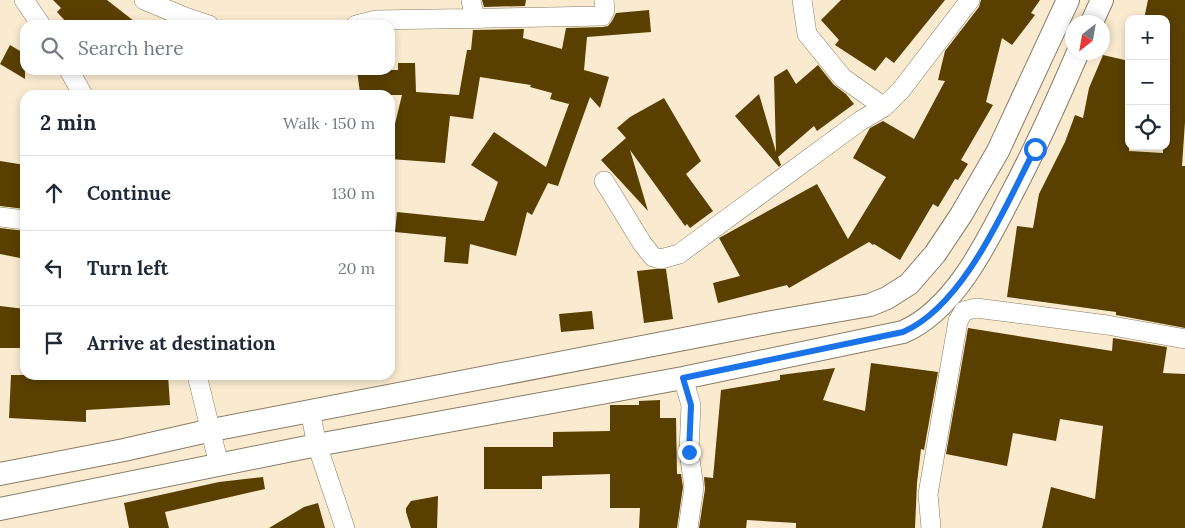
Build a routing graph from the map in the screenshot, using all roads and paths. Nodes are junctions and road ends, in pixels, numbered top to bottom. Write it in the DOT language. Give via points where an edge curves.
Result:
graph roads {
  1 [pos="24,0"];
  2 [pos="144,0"];
  3 [pos="471,0"];
  4 [pos="604,0"];
  5 [pos="802,0"];
  6 [pos="970,0"];
  7 [pos="1068,0"];
  8 [pos="1102,0"];
  9 [pos="1095,15"];
  10 [pos="478,19"];
  11 [pos="38,20"];
  12 [pos="194,20"];
  13 [pos="376,20"];
  14 [pos="1074,60"];
  15 [pos="72,75"];
  16 [pos="80,90"];
  17 [pos="884,107"];
  18 [pos="604,181"];
  19 [pos="0,217"];
  20 [pos="20,219"];
  21 [pos="1185,339"];
  22 [pos="683,378"];
  23 [pos="198,380"];
  24 [pos="310,411"];
  25 [pos="212,430"];
  26 [pos="317,445"];
  27 [pos="219,465"];
  28 [pos="0,474"];
  29 [pos="0,509"];
  30 [pos="345,528"];
  31 [pos="688,528"];
  32 [pos="931,528"];
  1 -- 11 [label="street"];
  2 -- 12 [label="street"];
  3 -- 10 [label="street"];
  4 -- 10 [label="street" via="602,16"];
  5 -- 17 [label="street" via="807,34 843,78"];
  6 -- 17 [label="street" via="901,90"];
  7 -- 24 [label="street" via="998,151 961,215 935,254 909,284 887,298 870,305"];
  8 -- 9 [label="street"];
  10 -- 13 [label="street"];
  14 -- 22 [label="street" via="1035,149 980,254 952,292 917,326 903,332"];
  15 -- 16 [label="street"];
  17 -- 18 [label="street" via="860,121 679,254 662,259 653,257 642,243"];
  19 -- 20 [label="street"];
  21 -- 32 [label="street" via="976,308 964,311 958,321 928,494"];
  22 -- 26 [label="street"];
  22 -- 31 [label="street" via="691,405 689,452 694,487"];
  23 -- 25 [label="street"];
  24 -- 25 [label="street"];
  24 -- 26 [label="street"];
  25 -- 27 [label="street"];
  25 -- 28 [label="street"];
  26 -- 27 [label="street"];
  26 -- 30 [label="street"];
  27 -- 29 [label="street"];
}
